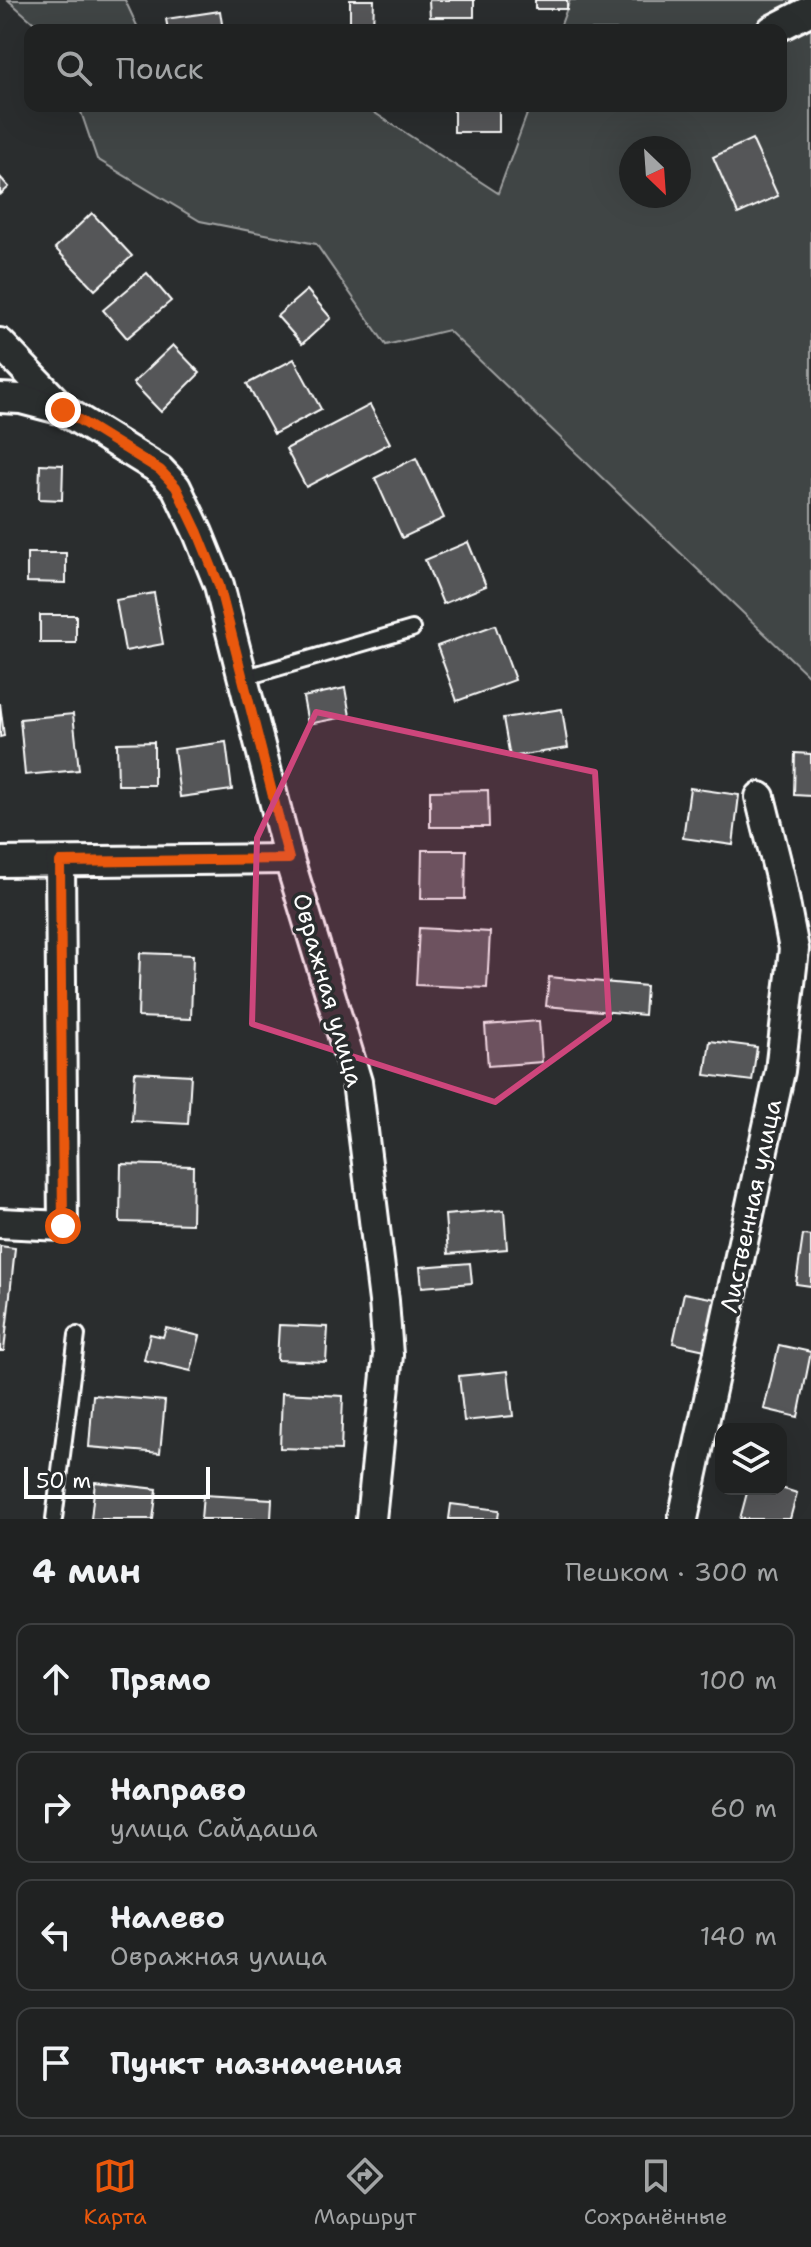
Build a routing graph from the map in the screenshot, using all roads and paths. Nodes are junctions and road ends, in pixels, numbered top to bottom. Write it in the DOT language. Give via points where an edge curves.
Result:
graph roads {
  1 [pos="811,10"];
  2 [pos="784,24"];
  3 [pos="0,343"];
  4 [pos="0,398"];
  5 [pos="63,410"];
  6 [pos="412,629"];
  7 [pos="243,678"];
  8 [pos="760,797"];
  9 [pos="289,859"];
  10 [pos="0,862"];
  11 [pos="60,862"];
  12 [pos="0,1223"];
  13 [pos="77,1335"];
  14 [pos="54,1519"];
  15 [pos="371,1519"];
  16 [pos="683,1519"];
  1 -- 2 [label="street"];
  3 -- 5 [label="street"];
  4 -- 5 [label="street, Овражная улица"];
  5 -- 7 [label="street, Овражная улица" via="160,470 176,487 219,585"];
  6 -- 7 [label="lane"];
  7 -- 9 [label="street, Овражная улица"];
  8 -- 16 [label="street, Лиственная улица" via="794,949 780,1071"];
  9 -- 11 [label="street"];
  9 -- 15 [label="street, Овражная улица" via="357,1082 361,1114 388,1355"];
  10 -- 11 [label="street"];
  11 -- 12 [label="street" via="63,1226"];
  13 -- 14 [label="lane"];
}
